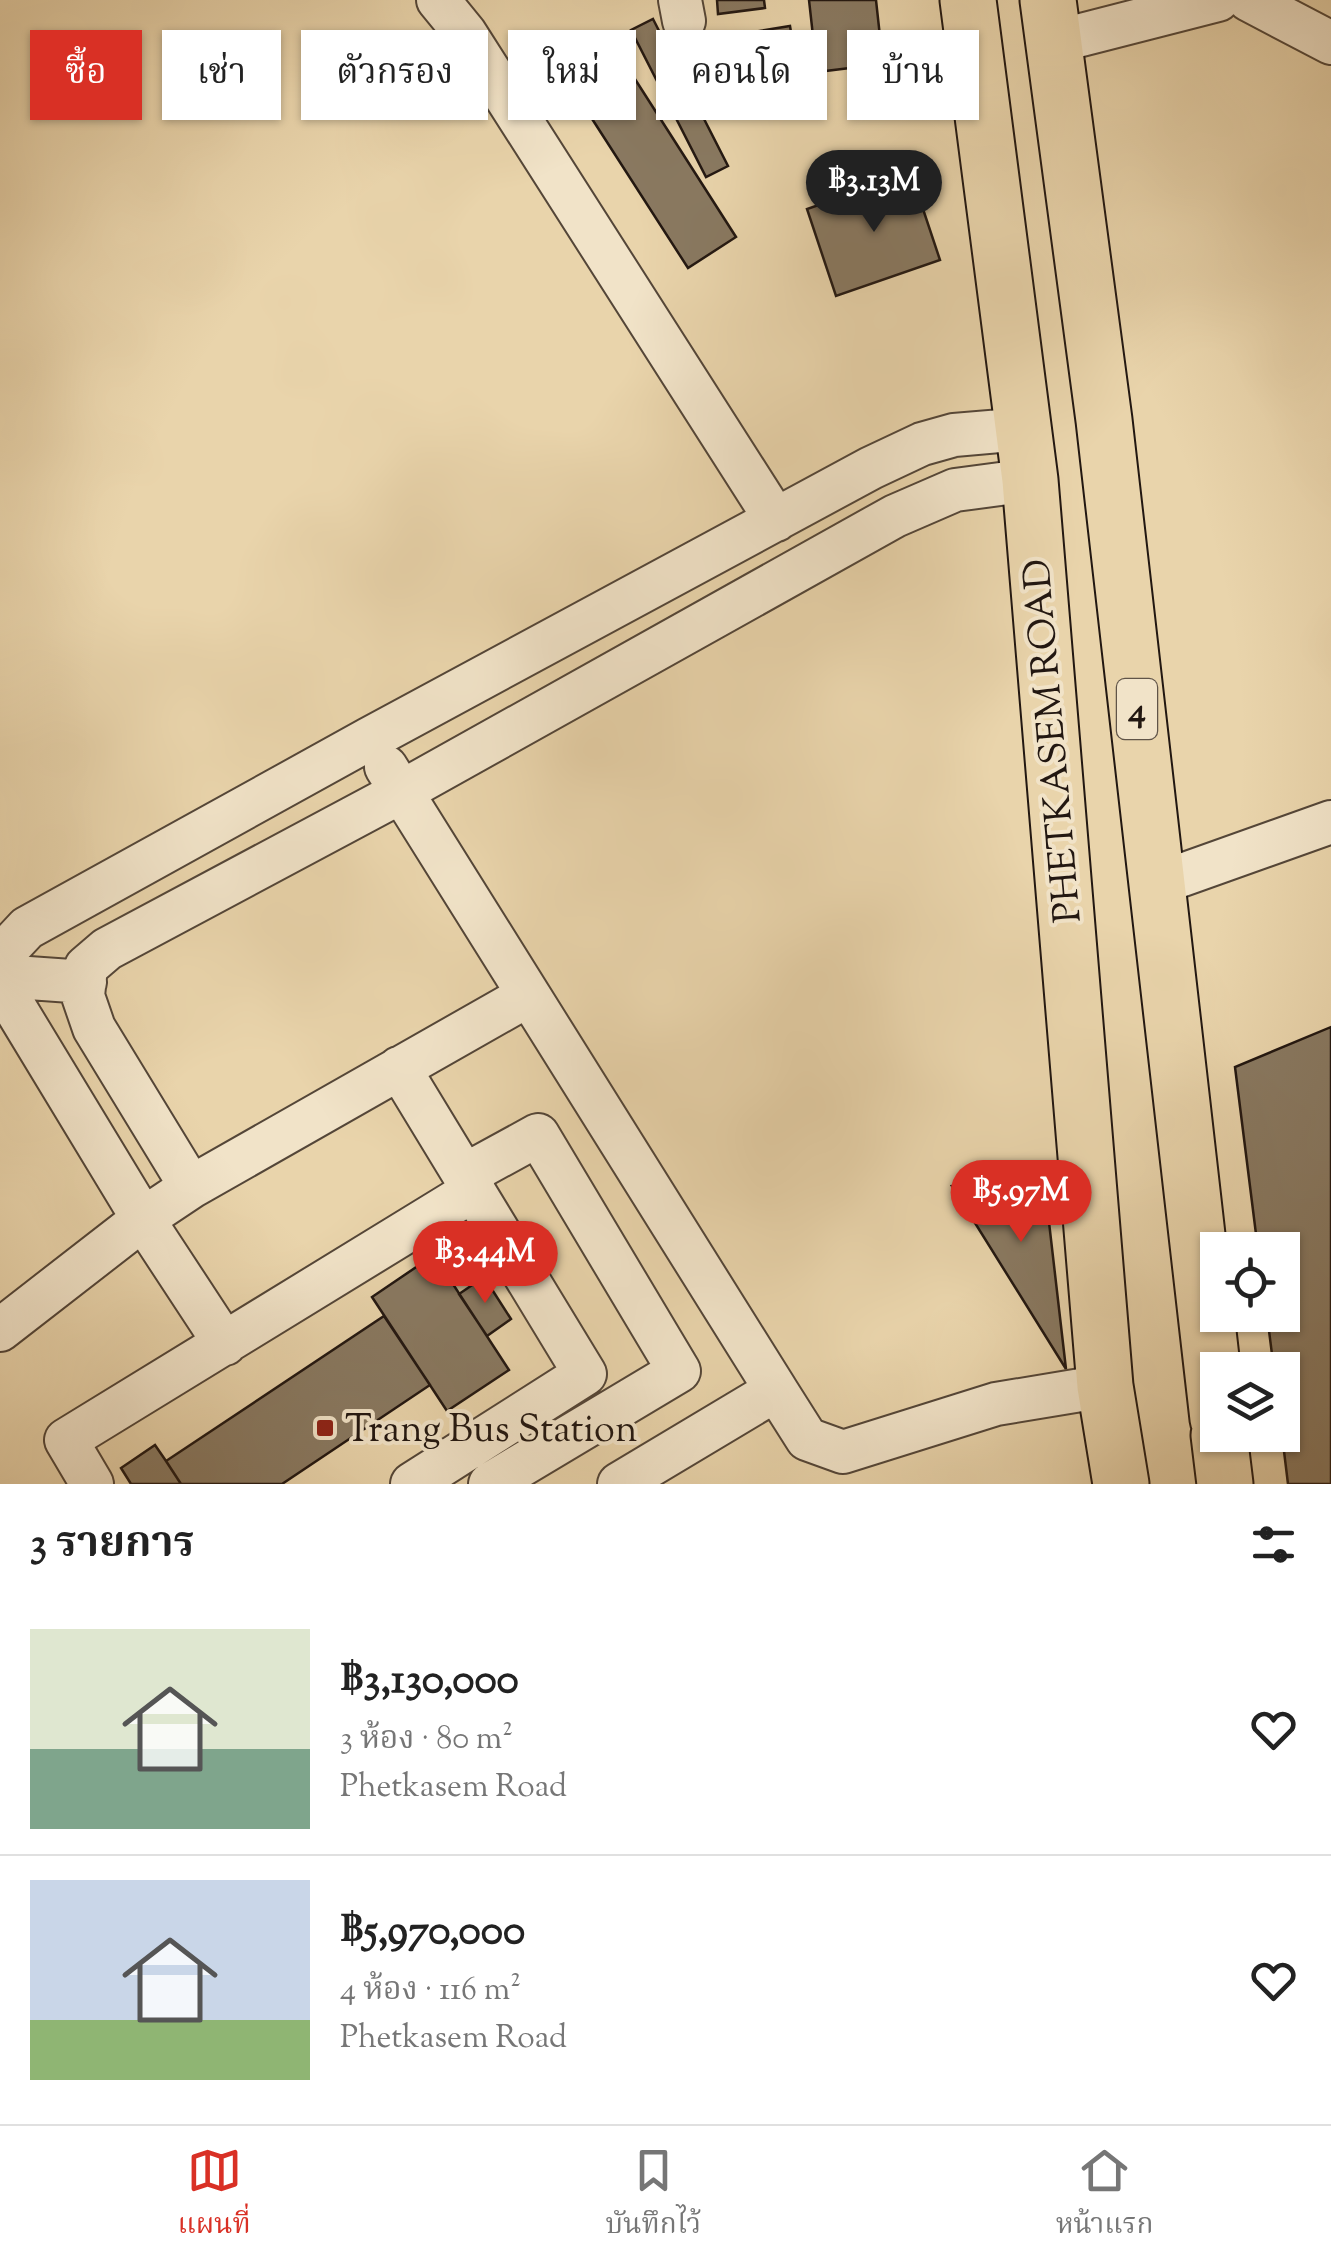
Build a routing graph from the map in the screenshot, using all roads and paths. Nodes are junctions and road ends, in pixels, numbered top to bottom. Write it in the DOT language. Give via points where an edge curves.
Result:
graph roads {
  1 [pos="438,0"];
  2 [pos="968,0"];
  3 [pos="1218,0"];
  4 [pos="1249,0"];
  5 [pos="1051,21"];
  6 [pos="1331,43"];
  7 [pos="1104,420"];
  8 [pos="1027,454"];
  9 [pos="1110,473"];
  10 [pos="776,520"];
  11 [pos="369,739"];
  12 [pos="401,792"];
  13 [pos="1331,822"];
  14 [pos="1157,884"];
  15 [pos="0,965"];
  16 [pos="0,980"];
  17 [pos="85,982"];
  18 [pos="527,996"];
  19 [pos="399,1068"];
  20 [pos="469,1182"];
  21 [pos="192,1187"];
  22 [pos="143,1219"];
  23 [pos="0,1330"];
  24 [pos="224,1344"];
  25 [pos="1210,1352"];
  26 [pos="1105,1386"];
  27 [pos="776,1390"];
  28 [pos="1221,1452"];
  29 [pos="1114,1481"];
  30 [pos="92,1484"];
  31 [pos="412,1484"];
  32 [pos="490,1484"];
  33 [pos="619,1484"];
  34 [pos="1225,1484"];
  1 -- 10 [label="lane"];
  2 -- 8 [label="main road, PHETKASEM ROAD"];
  3 -- 5 [label="lane"];
  4 -- 6 [label="lane"];
  5 -- 7 [label="main road, 4"];
  7 -- 8 [label="main road"];
  7 -- 9 [label="main road, 4"];
  8 -- 9 [label="main road"];
  8 -- 10 [label="lane" via="954,435 922,444"];
  8 -- 12 [label="lane" via="895,516"];
  8 -- 26 [label="main road, PHETKASEM ROAD"];
  9 -- 14 [label="main road, 4"];
  10 -- 11 [label="lane"];
  11 -- 12 [label="lane"];
  11 -- 15 [label="lane" via="28,928"];
  12 -- 17 [label="lane" via="108,950 86,967"];
  12 -- 18 [label="lane"];
  13 -- 14 [label="lane"];
  14 -- 25 [label="main road, 4"];
  16 -- 17 [label="lane"];
  16 -- 22 [label="lane"];
  17 -- 21 [label="lane" via="94,1028"];
  18 -- 19 [label="lane"];
  18 -- 27 [label="lane"];
  19 -- 20 [label="lane"];
  19 -- 21 [label="lane"];
  20 -- 24 [label="lane"];
  20 -- 31 [label="lane" via="585,1374"];
  20 -- 32 [label="lane" via="538,1134 679,1372"];
  21 -- 22 [label="lane"];
  22 -- 23 [label="lane"];
  22 -- 24 [label="lane"];
  24 -- 30 [label="lane" via="66,1440"];
  26 -- 27 [label="lane" via="996,1404 843,1452 807,1440"];
  26 -- 29 [label="main road, PHETKASEM ROAD"];
  27 -- 33 [label="lane"];
  28 -- 34 [label="main road"];
}
